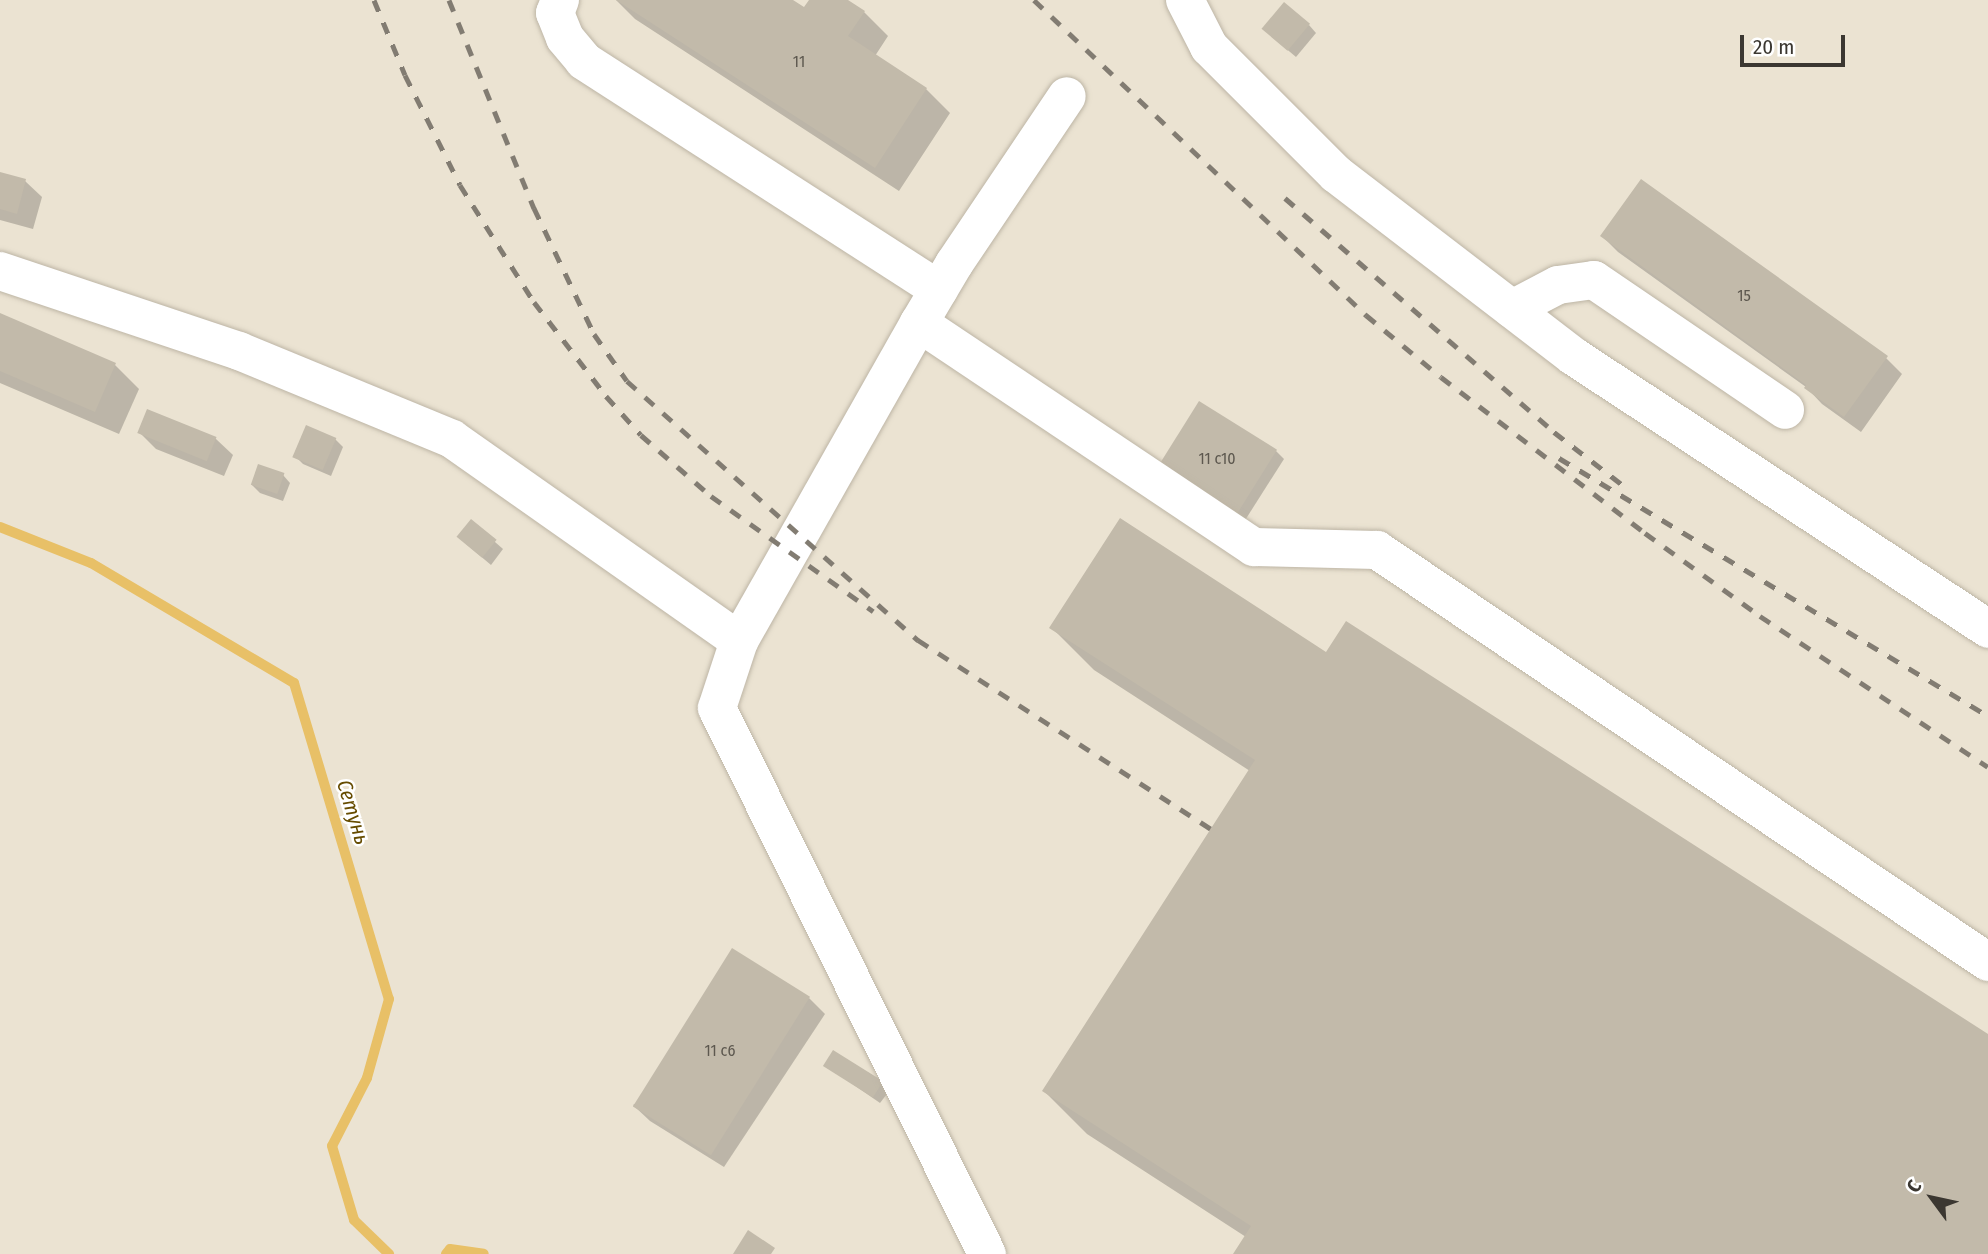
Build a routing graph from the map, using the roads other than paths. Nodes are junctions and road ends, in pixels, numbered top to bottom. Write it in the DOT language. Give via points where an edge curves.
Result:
graph roads {
  1 [pos="560,0"];
  2 [pos="1185,0"];
  3 [pos="1067,96"];
  4 [pos="0,271"];
  5 [pos="939,290"];
  6 [pos="1512,309"];
  7 [pos="919,323"];
  8 [pos="1785,410"];
  9 [pos="1988,629"];
  10 [pos="739,640"];
  11 [pos="1988,961"];
  12 [pos="987,1254"];
  1 -- 5 [label="lane" via="555,13 565,38 584,61"];
  2 -- 6 [label="lane" via="1209,47 1336,174"];
  3 -- 5 [label="lane"];
  4 -- 10 [label="lane" via="239,351 452,439"];
  5 -- 7 [label="lane"];
  6 -- 8 [label="lane" via="1558,285 1594,280"];
  6 -- 9 [label="lane" via="1573,356"];
  7 -- 10 [label="lane"];
  7 -- 11 [label="lane" via="1254,547 1377,550"];
  10 -- 12 [label="lane" via="717,708"];
}
